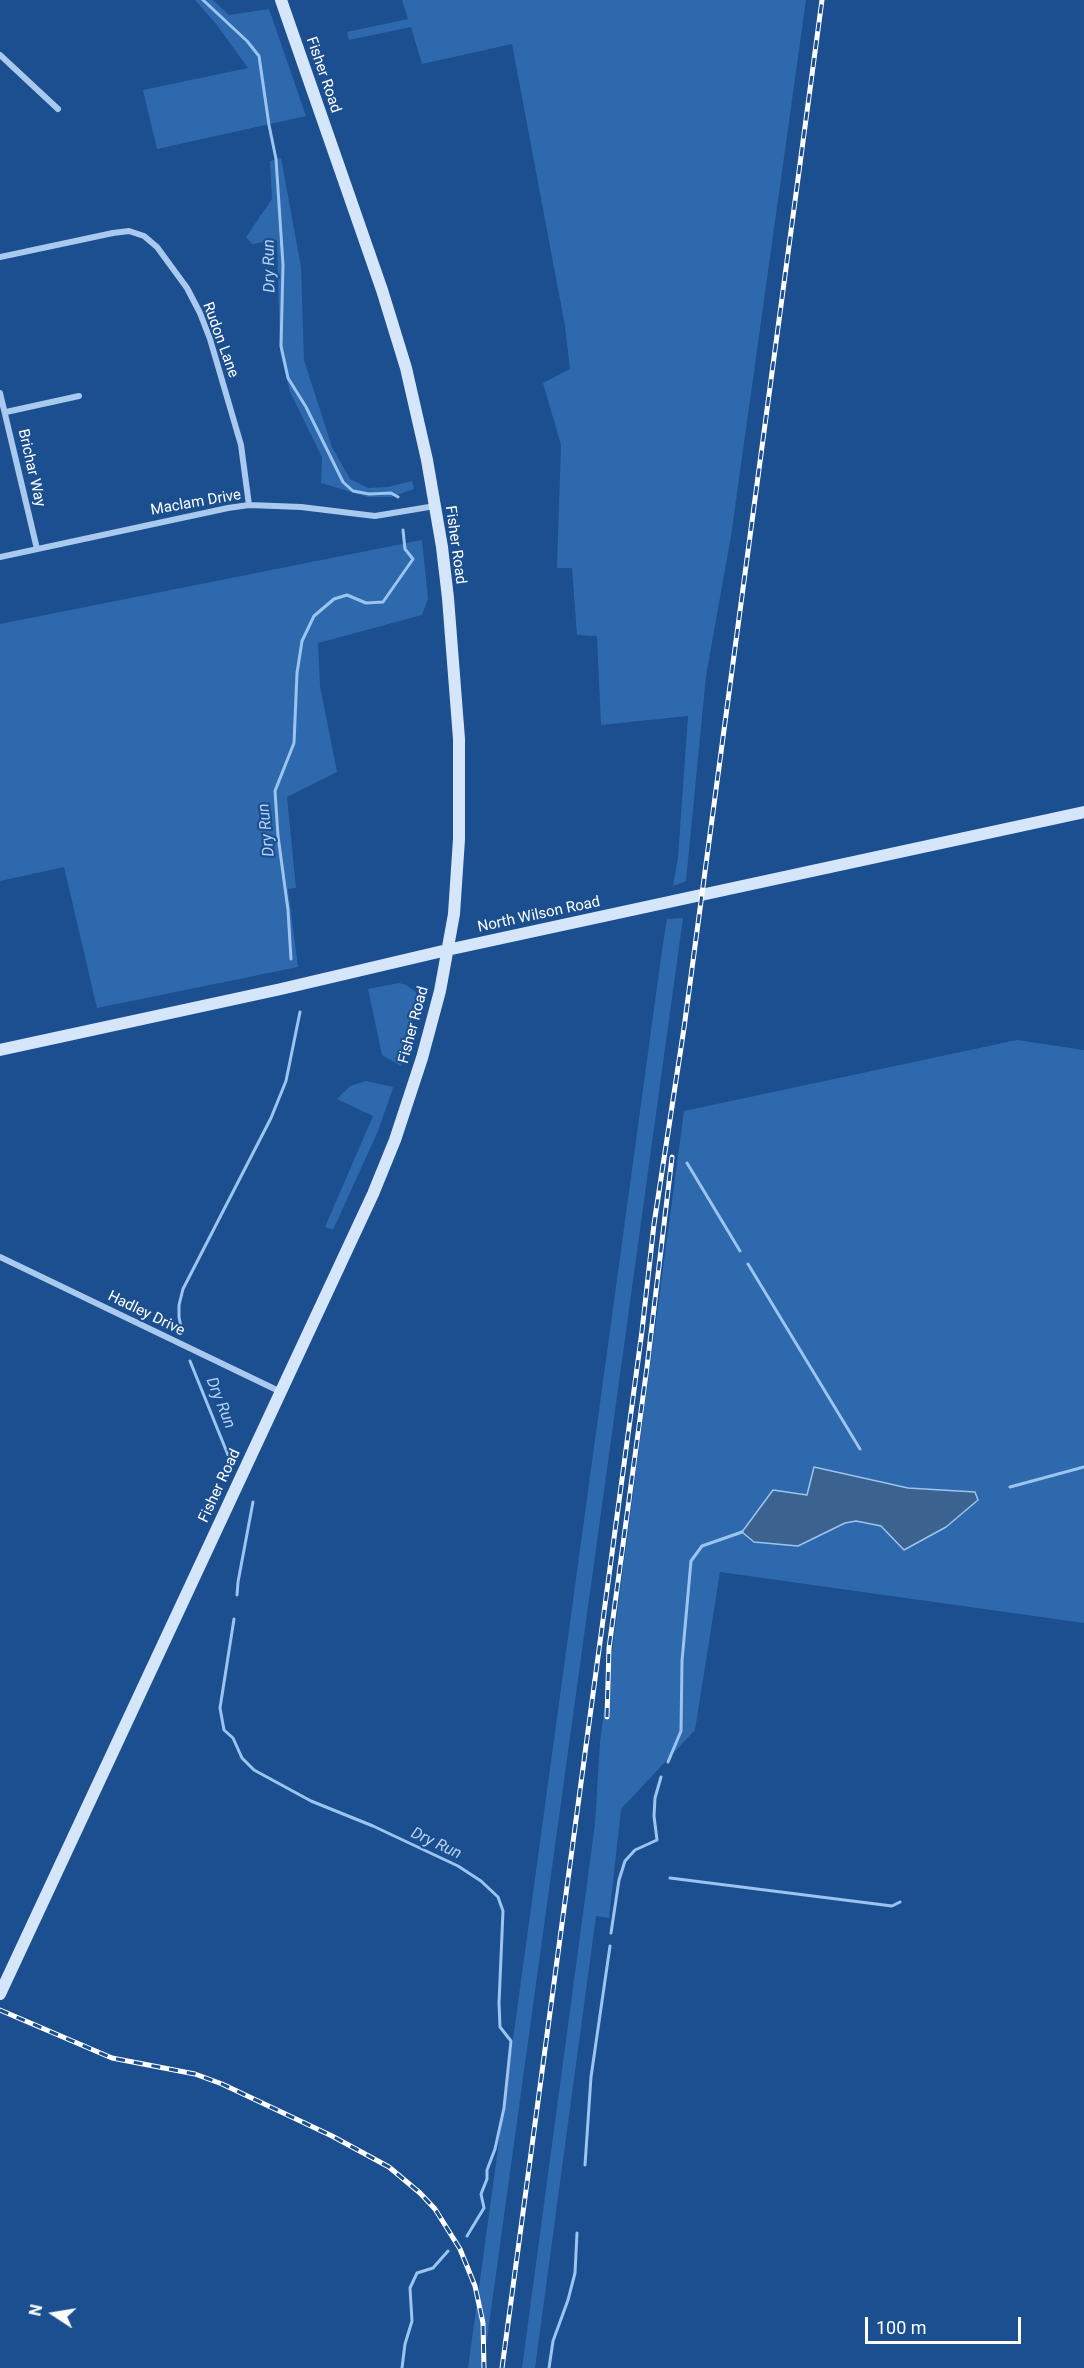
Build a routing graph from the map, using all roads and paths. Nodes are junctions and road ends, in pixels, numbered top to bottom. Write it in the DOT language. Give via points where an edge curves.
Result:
graph roads {
  1 [pos="281,0"];
  2 [pos="0,55"];
  3 [pos="58,109"];
  4 [pos="0,257"];
  5 [pos="0,393"];
  6 [pos="79,396"];
  7 [pos="6,412"];
  8 [pos="249,505"];
  9 [pos="435,506"];
  10 [pos="37,549"];
  11 [pos="0,557"];
  12 [pos="1084,812"];
  13 [pos="447,950"];
  14 [pos="0,1050"];
  15 [pos="0,1257"];
  16 [pos="281,1392"];
  17 [pos="0,1994"];
  1 -- 9 [label="main road, Fisher Road" via="406,368"];
  2 -- 3 [label="street"];
  4 -- 8 [label="street, Rudon Lane" via="129,231 144,236 157,247 187,288 210,339 241,445"];
  5 -- 7 [label="street, Brichar Way"];
  6 -- 7 [label="street"];
  7 -- 10 [label="street, Brichar Way"];
  8 -- 9 [label="street, Maclam Drive" via="375,516"];
  8 -- 10 [label="street, Maclam Drive"];
  9 -- 13 [label="main road, Fisher Road" via="448,598 459,739 458,876"];
  10 -- 11 [label="street, Maclam Drive"];
  12 -- 13 [label="main road, North Wilson Road"];
  13 -- 14 [label="main road, North Wilson Road"];
  13 -- 16 [label="main road, Fisher Road" via="422,1058 395,1140"];
  15 -- 16 [label="street, Hadley Drive"];
  16 -- 17 [label="main road, Fisher Road"];
}
